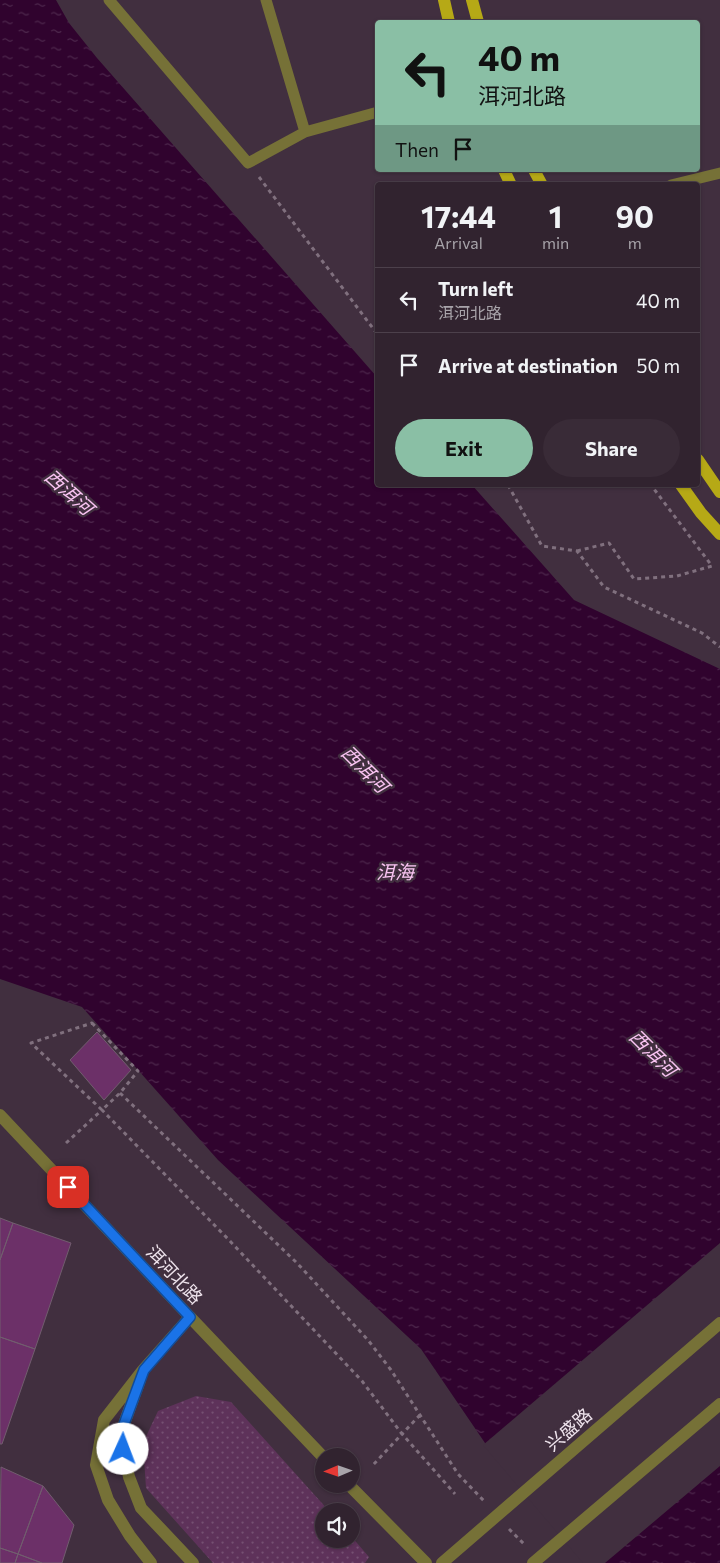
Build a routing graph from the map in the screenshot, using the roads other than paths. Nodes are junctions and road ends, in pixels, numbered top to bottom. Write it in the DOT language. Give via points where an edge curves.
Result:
graph roads {
  1 [pos="109,0"];
  2 [pos="266,0"];
  3 [pos="444,0"];
  4 [pos="472,0"];
  5 [pos="449,20"];
  6 [pos="477,20"];
  7 [pos="375,113"];
  8 [pos="305,132"];
  9 [pos="720,173"];
  10 [pos="683,182"];
  11 [pos="700,463"];
  12 [pos="682,487"];
  13 [pos="720,492"];
  14 [pos="720,534"];
  15 [pos="0,1115"];
  16 [pos="190,1317"];
  17 [pos="720,1323"];
  18 [pos="144,1370"];
  19 [pos="720,1404"];
  20 [pos="315,1449"];
  21 [pos="357,1493"];
  22 [pos="150,1563"];
  23 [pos="193,1563"];
  24 [pos="426,1563"];
  25 [pos="442,1563"];
  26 [pos="534,1563"];
  1 -- 8 [label="lane" via="248,163"];
  2 -- 8 [label="lane"];
  3 -- 5 [label="main road"];
  4 -- 6 [label="main road"];
  7 -- 8 [label="lane"];
  9 -- 10 [label="lane"];
  11 -- 13 [label="main road"];
  12 -- 14 [label="main road"];
  15 -- 16 [label="street, 洱河北路"];
  16 -- 18 [label="street"];
  16 -- 20 [label="street, 洱河北路"];
  17 -- 25 [label="street, 兴盛路, bridge"];
  18 -- 22 [label="street" via="104,1420 96,1465 108,1500"];
  18 -- 23 [label="street" via="120,1435 129,1477 141,1508"];
  19 -- 26 [label="street, bridge"];
  21 -- 24 [label="street"];
}
